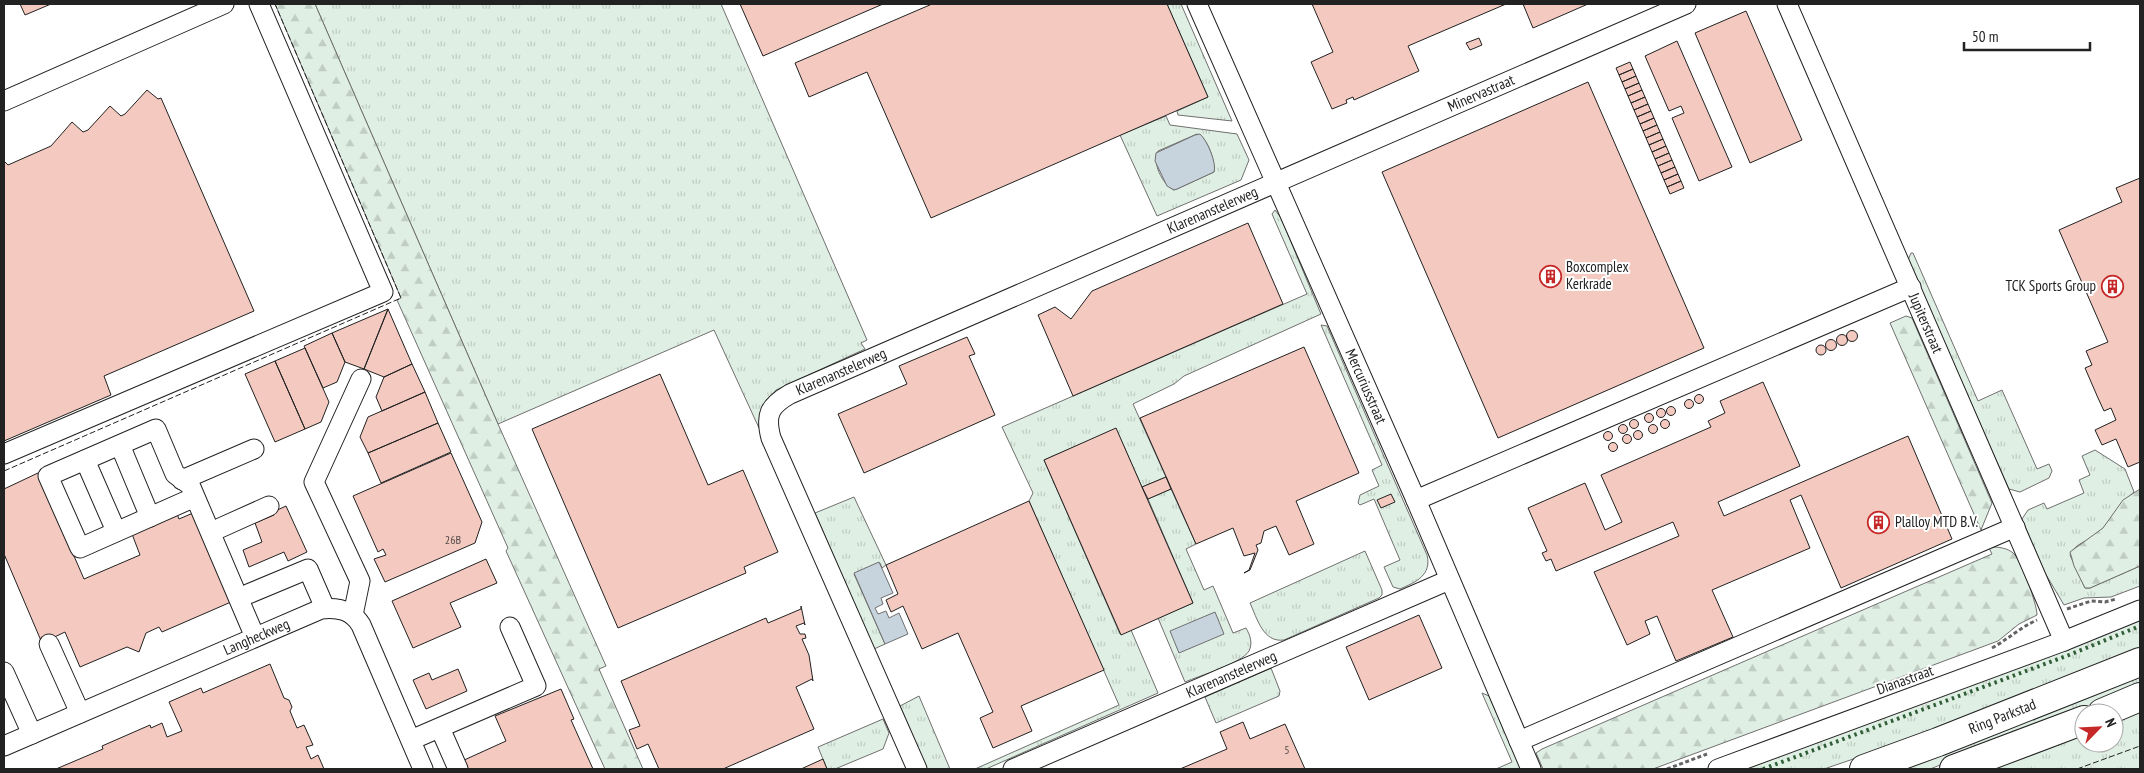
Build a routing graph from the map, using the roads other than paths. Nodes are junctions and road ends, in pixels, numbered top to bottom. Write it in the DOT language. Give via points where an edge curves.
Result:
graph roads {
  1 [pos="224,4"];
  2 [pos="259,4"];
  3 [pos="1197,4"];
  4 [pos="1686,4"];
  5 [pos="1787,4"];
  6 [pos="4,101"];
  7 [pos="1275,183"];
  8 [pos="1911,288"];
  9 [pos="362,379"];
  10 [pos="120,445"];
  11 [pos="254,450"];
  12 [pos="4,454"];
  13 [pos="85,460"];
  14 [pos="190,477"];
  15 [pos="195,497"];
  16 [pos="1416,500"];
  17 [pos="269,506"];
  18 [pos="150,517"];
  19 [pos="2014,527"];
  20 [pos="220,528"];
  21 [pos="116,532"];
  22 [pos="1449,580"];
  23 [pos="248,594"];
  24 [pos="325,608"];
  25 [pos="2140,610"];
  26 [pos="353,615"];
  27 [pos="510,627"];
  28 [pos="260,635"];
  29 [pos="2064,641"];
  30 [pos="49,644"];
  31 [pos="2140,662"];
  32 [pos="4,672"];
  33 [pos="2140,698"];
  34 [pos="2124,704"];
  35 [pos="80,713"];
  36 [pos="2074,724"];
  37 [pos="440,728"];
  38 [pos="32,734"];
  39 [pos="411,740"];
  40 [pos="1519,741"];
  41 [pos="4,746"];
  42 [pos="1715,761"];
  43 [pos="424,769"];
  44 [pos="458,769"];
  45 [pos="917,769"];
  46 [pos="1012,769"];
  47 [pos="1531,769"];
  48 [pos="1864,769"];
  49 [pos="1954,769"];
  1 -- 6 [label="street"];
  2 -- 12 [label="street" via="383,292"];
  3 -- 7 [label="street, Mercuriusstraat"];
  4 -- 7 [label="street, Minervastraat"];
  5 -- 8 [label="street, Jupiterstraat"];
  7 -- 16 [label="street, Mercuriusstraat"];
  7 -- 45 [label="street, Klarenanstelerweg" via="790,394 773,406 768,424 771,438"];
  8 -- 16 [label="street"];
  8 -- 19 [label="street, Jupiterstraat"];
  9 -- 26 [label="street" via="314,482 360,582"];
  10 -- 13 [label="street"];
  10 -- 14 [label="street" via="156,429 175,474"];
  10 -- 18 [label="street"];
  11 -- 14 [label="street"];
  13 -- 21 [label="street"];
  13 -- 21 [label="street" via="48,476 80,548"];
  14 -- 15 [label="street"];
  14 -- 20 [label="street"];
  15 -- 18 [label="street"];
  15 -- 28 [label="street"];
  16 -- 22 [label="street, Mercuriusstraat"];
  17 -- 20 [label="street"];
  18 -- 21 [label="street"];
  19 -- 29 [label="street, Jupiterstraat"];
  19 -- 40 [label="street"];
  20 -- 23 [label="street"];
  22 -- 40 [label="street, Mercuriusstraat"];
  22 -- 46 [label="street, Klarenanstelerweg"];
  23 -- 24 [label="street" via="308,569"];
  23 -- 28 [label="street"];
  24 -- 26 [label="street" via="334,607"];
  24 -- 28 [label="street, Langheckweg"];
  25 -- 29 [label="street, Dianastraat"];
  26 -- 39 [label="street" via="361,625"];
  27 -- 37 [label="street" via="536,686"];
  28 -- 35 [label="street, Langheckweg"];
  29 -- 42 [label="street, Dianastraat"];
  30 -- 35 [label="street"];
  31 -- 48 [label="highway, Ring Parkstad"];
  32 -- 38 [label="street"];
  33 -- 34 [label="highway"];
  35 -- 38 [label="street, Langheckweg"];
  36 -- 49 [label="highway, Ring Parkstad"];
  37 -- 39 [label="street"];
  37 -- 44 [label="street"];
  38 -- 41 [label="street, Langheckweg"];
  39 -- 43 [label="street"];
  40 -- 47 [label="street, Mercuriusstraat"];
}
